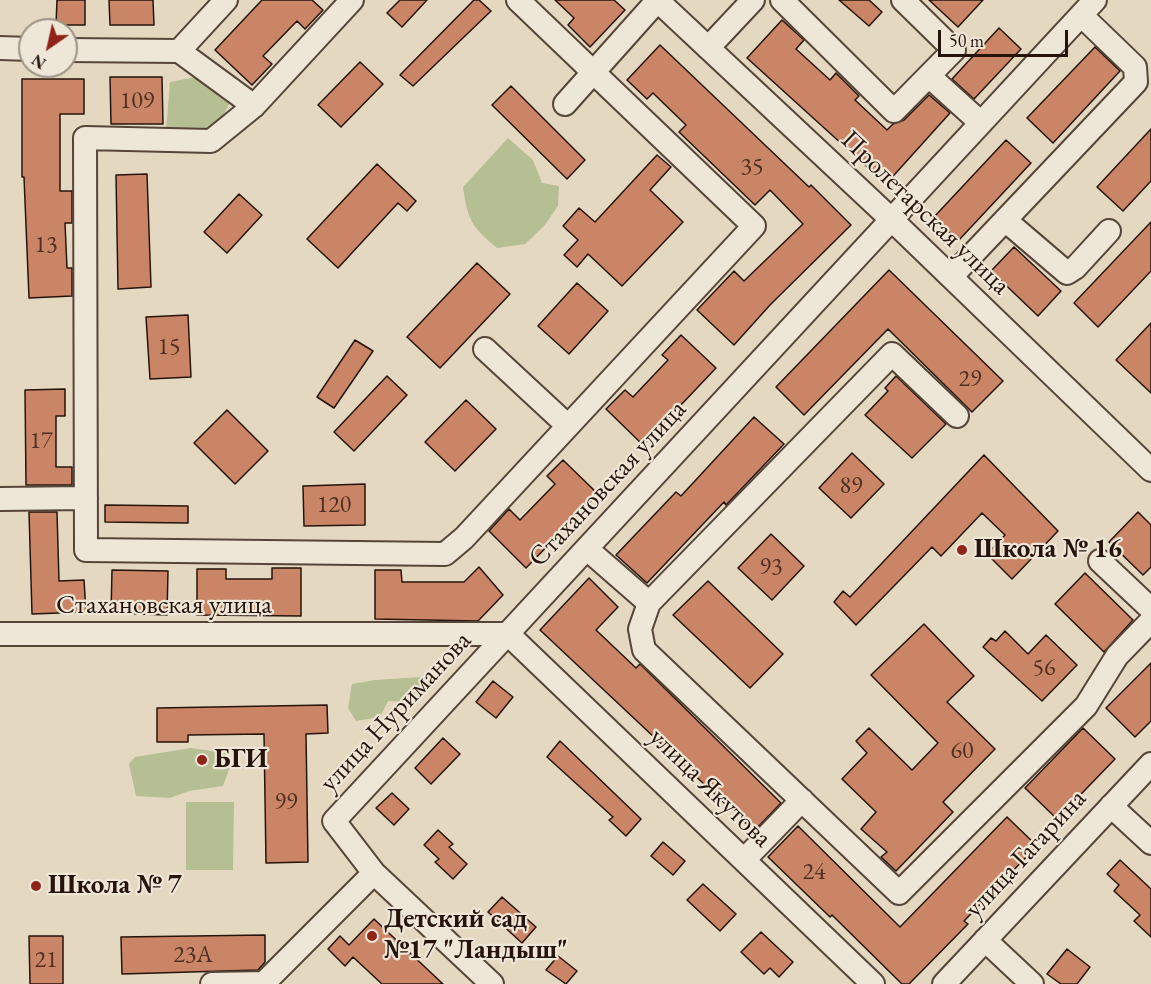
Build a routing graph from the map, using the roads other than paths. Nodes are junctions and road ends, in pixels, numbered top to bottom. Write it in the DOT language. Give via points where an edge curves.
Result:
graph roads {
  1 [pos="226,0"];
  2 [pos="352,0"];
  3 [pos="518,0"];
  4 [pos="657,0"];
  5 [pos="753,0"];
  6 [pos="782,0"];
  7 [pos="903,0"];
  8 [pos="1088,7"];
  9 [pos="0,48"];
  10 [pos="708,48"];
  11 [pos="18,49"];
  12 [pos="78,50"];
  13 [pos="179,51"];
  14 [pos="593,72"];
  15 [pos="929,76"];
  16 [pos="565,104"];
  17 [pos="254,106"];
  18 [pos="981,123"];
  19 [pos="892,220"];
  20 [pos="1005,220"];
  21 [pos="1108,231"];
  22 [pos="951,277"];
  23 [pos="485,350"];
  24 [pos="957,416"];
  25 [pos="568,426"];
  26 [pos="1151,470"];
  27 [pos="86,498"];
  28 [pos="0,499"];
  29 [pos="587,549"];
  30 [pos="1100,561"];
  31 [pos="649,603"];
  32 [pos="1151,609"];
  33 [pos="1151,621"];
  34 [pos="0,634"];
  35 [pos="508,634"];
  36 [pos="1151,764"];
  37 [pos="802,800"];
  38 [pos="1111,806"];
  39 [pos="1151,843"];
  40 [pos="744,860"];
  41 [pos="374,873"];
  42 [pos="985,940"];
  43 [pos="212,984"];
  44 [pos="492,984"];
  45 [pos="873,984"];
  46 [pos="944,984"];
  47 [pos="1032,984"];
  1 -- 13 [label="street"];
  2 -- 17 [label="street"];
  3 -- 14 [label="street"];
  4 -- 10 [label="street, Пролетарская улица"];
  4 -- 14 [label="street"];
  5 -- 10 [label="street"];
  6 -- 15 [label="street" via="894,111"];
  7 -- 15 [label="street" via="954,50"];
  8 -- 18 [label="street, Стахановская улица"];
  8 -- 20 [label="street" via="1135,67 1136,82"];
  9 -- 11 [label="street"];
  10 -- 19 [label="street, Пролетарская улица"];
  12 -- 13 [label="street"];
  13 -- 17 [label="street"];
  14 -- 16 [label="street"];
  14 -- 25 [label="street" via="754,226"];
  15 -- 18 [label="street"];
  17 -- 27 [label="street" via="211,141 85,138"];
  18 -- 19 [label="street, Стахановская улица"];
  19 -- 22 [label="street, Пролетарская улица"];
  19 -- 29 [label="street, Стахановская улица"];
  20 -- 21 [label="street" via="1067,273"];
  20 -- 22 [label="street"];
  22 -- 26 [label="street, Пролетарская улица"];
  23 -- 25 [label="street"];
  24 -- 31 [label="street" via="892,354"];
  25 -- 27 [label="street" via="445,554 86,550"];
  27 -- 28 [label="street"];
  29 -- 31 [label="street"];
  29 -- 35 [label="street, Стахановская улица"];
  30 -- 32 [label="street"];
  31 -- 37 [label="street" via="640,629 644,650"];
  33 -- 37 [label="street" via="1117,656 1086,706 899,892"];
  34 -- 35 [label="street, Стахановская улица"];
  35 -- 40 [label="street, улица Якутова"];
  35 -- 41 [label="street, улица Нуриманова" via="334,821"];
  36 -- 38 [label="street, улица Гагарина"];
  37 -- 40 [label="street"];
  38 -- 39 [label="street"];
  38 -- 42 [label="street, улица Гагарина"];
  40 -- 45 [label="street, улица Якутова"];
  41 -- 43 [label="street" via="264,983"];
  41 -- 44 [label="street, улица Нуриманова"];
  42 -- 46 [label="street, улица Гагарина"];
  42 -- 47 [label="street"];
}
